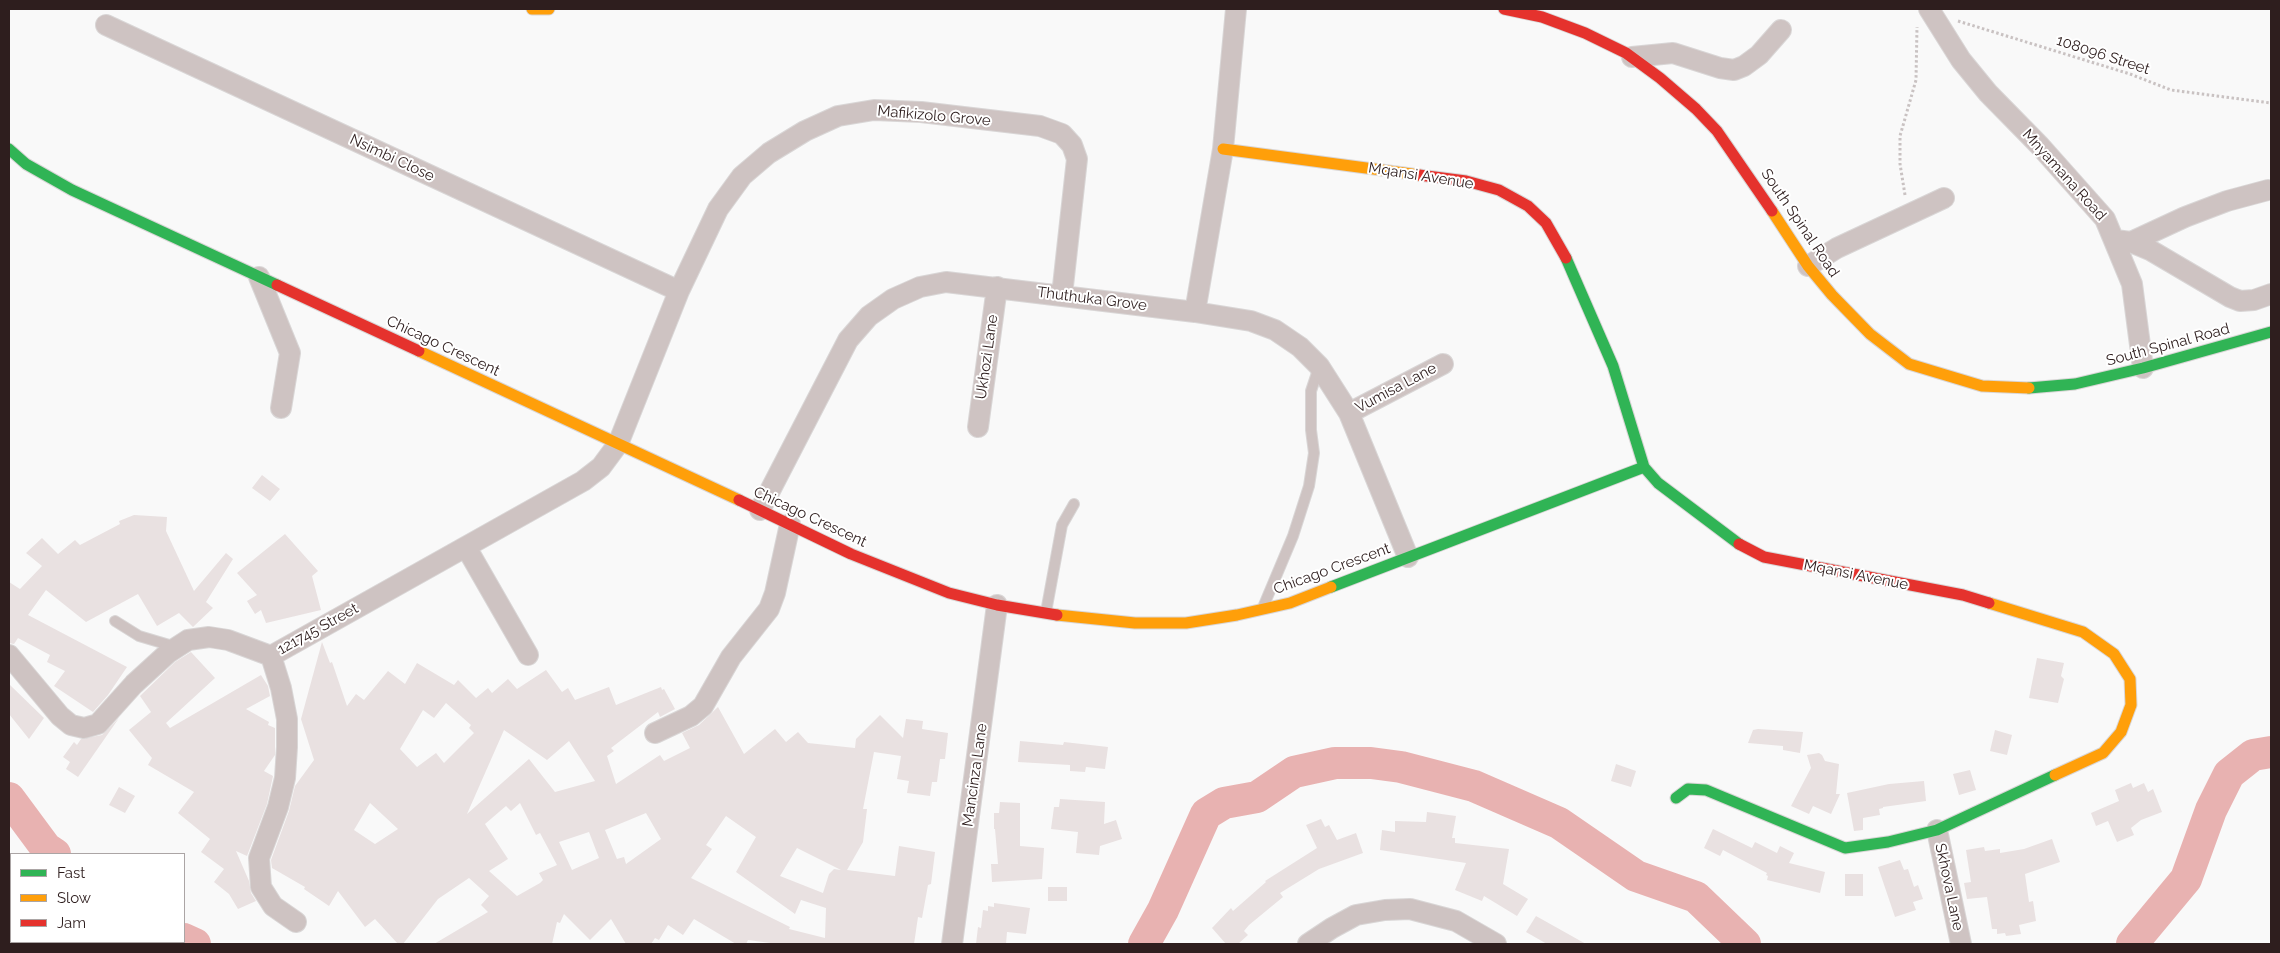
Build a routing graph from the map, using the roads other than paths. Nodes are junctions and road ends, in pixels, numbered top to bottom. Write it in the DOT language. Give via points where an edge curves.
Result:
graph roads {
  1 [pos="532,9"];
  2 [pos="549,9"];
  3 [pos="1236,9"];
  4 [pos="1504,9"];
  5 [pos="1926,13"];
  6 [pos="106,25"];
  7 [pos="1781,30"];
  8 [pos="1632,57"];
  9 [pos="9,149"];
  10 [pos="1223,149"];
  11 [pos="2268,190"];
  12 [pos="1944,198"];
  13 [pos="2123,241"];
  14 [pos="1808,266"];
  15 [pos="259,277"];
  16 [pos="997,287"];
  17 [pos="679,291"];
  18 [pos="1062,295"];
  19 [pos="2270,296"];
  20 [pos="1195,312"];
  21 [pos="2271,332"];
  22 [pos="1443,364"];
  23 [pos="1319,366"];
  24 [pos="2143,368"];
  25 [pos="281,408"];
  26 [pos="1350,412"];
  27 [pos="978,427"];
  28 [pos="618,444"];
  29 [pos="1644,467"];
  30 [pos="1074,504"];
  31 [pos="760,510"];
  32 [pos="790,524"];
  33 [pos="466,547"];
  34 [pos="1408,557"];
  35 [pos="997,605"];
  36 [pos="1262,609"];
  37 [pos="1046,613"];
  38 [pos="115,621"];
  39 [pos="177,647"];
  40 [pos="9,655"];
  41 [pos="528,655"];
  42 [pos="271,656"];
  43 [pos="654,733"];
  44 [pos="1676,798"];
  45 [pos="1937,830"];
  46 [pos="296,922"];
  47 [pos="952,944"];
  48 [pos="1308,944"];
  49 [pos="1496,944"];
  50 [pos="1961,944"];
  1 -- 2 [label="street"];
  3 -- 10 [label="street"];
  4 -- 8 [label="street, South Spinal Road" via="1542,17 1585,33"];
  5 -- 13 [label="street, Mnyamana Road" via="1988,93 2040,146"];
  6 -- 17 [label="street, Nsimbi Close"];
  7 -- 8 [label="street" via="1759,55 1734,70 1673,53"];
  8 -- 14 [label="street, South Spinal Road" via="1689,103 1717,131"];
  9 -- 15 [label="street, Chicago Crescent" via="26,164 72,190"];
  10 -- 20 [label="street"];
  10 -- 29 [label="street, Mqansi Avenue" via="1466,180 1499,190 1528,206 1546,223 1562,249 1612,366"];
  11 -- 13 [label="street" via="2227,201"];
  12 -- 14 [label="street" via="1837,248"];
  13 -- 19 [label="street" via="2150,250 2240,301"];
  13 -- 24 [label="street, Mnyamana Road"];
  14 -- 24 [label="street, South Spinal Road" via="1870,334 1909,364 1946,376 1982,386 2043,388"];
  15 -- 25 [label="street" via="290,353"];
  15 -- 28 [label="street, Chicago Crescent"];
  16 -- 18 [label="street, Thuthuka Grove"];
  16 -- 27 [label="street, Ukhozi Lane"];
  16 -- 31 [label="street, Thuthuka Grove" via="946,282 920,287 893,299 869,316 848,340"];
  17 -- 18 [label="street, Mafikizolo Grove" via="718,209 742,176 769,153 805,131 838,116 874,110 921,112 1040,126 1062,134 1078,159"];
  17 -- 28 [label="street, Mafikizolo Grove"];
  18 -- 20 [label="street, Thuthuka Grove"];
  20 -- 23 [label="street, Thuthuka Grove" via="1251,322 1275,330 1300,347"];
  21 -- 24 [label="street, South Spinal Road"];
  22 -- 26 [label="street, Vumisa Lane"];
  23 -- 26 [label="street, Thuthuka Grove"];
  23 -- 36 [label="lane" via="1311,391 1314,453 1309,486 1293,536"];
  26 -- 34 [label="street, Thuthuka Grove"];
  28 -- 31 [label="street, Chicago Crescent"];
  28 -- 33 [label="street, 121745 Street" via="601,467 583,481"];
  29 -- 34 [label="street, Chicago Crescent"];
  29 -- 45 [label="street, Mqansi Avenue" via="1658,484 1737,543 1764,557 1963,595 2083,632 2114,654 2130,680 2131,705 2121,732 2103,753"];
  30 -- 37 [label="lane" via="1062,525"];
  31 -- 32 [label="street, Chicago Crescent"];
  32 -- 35 [label="street, Chicago Crescent" via="850,554 949,593"];
  32 -- 43 [label="street" via="776,593 769,609 732,657 703,706 691,716"];
  33 -- 41 [label="street"];
  33 -- 42 [label="street, 121745 Street"];
  34 -- 36 [label="street, Chicago Crescent" via="1290,603"];
  35 -- 37 [label="street, Chicago Crescent"];
  35 -- 47 [label="street, Mancinza Lane"];
  36 -- 37 [label="street, Chicago Crescent" via="1186,623 1135,623"];
  38 -- 39 [label="lane" via="139,636"];
  39 -- 40 [label="street, 121745 Street" via="134,684 98,724 84,728 71,725 60,716"];
  39 -- 42 [label="street, 121745 Street" via="188,640 209,637 235,642"];
  42 -- 46 [label="street" via="287,719 287,747 285,778 278,807 259,858 262,887 273,906"];
  44 -- 45 [label="street, Mqansi Avenue" via="1688,789 1706,790 1845,848"];
  45 -- 50 [label="street, Skhova Lane"];
  48 -- 49 [label="street" via="1356,915 1410,909 1456,921"];
}
